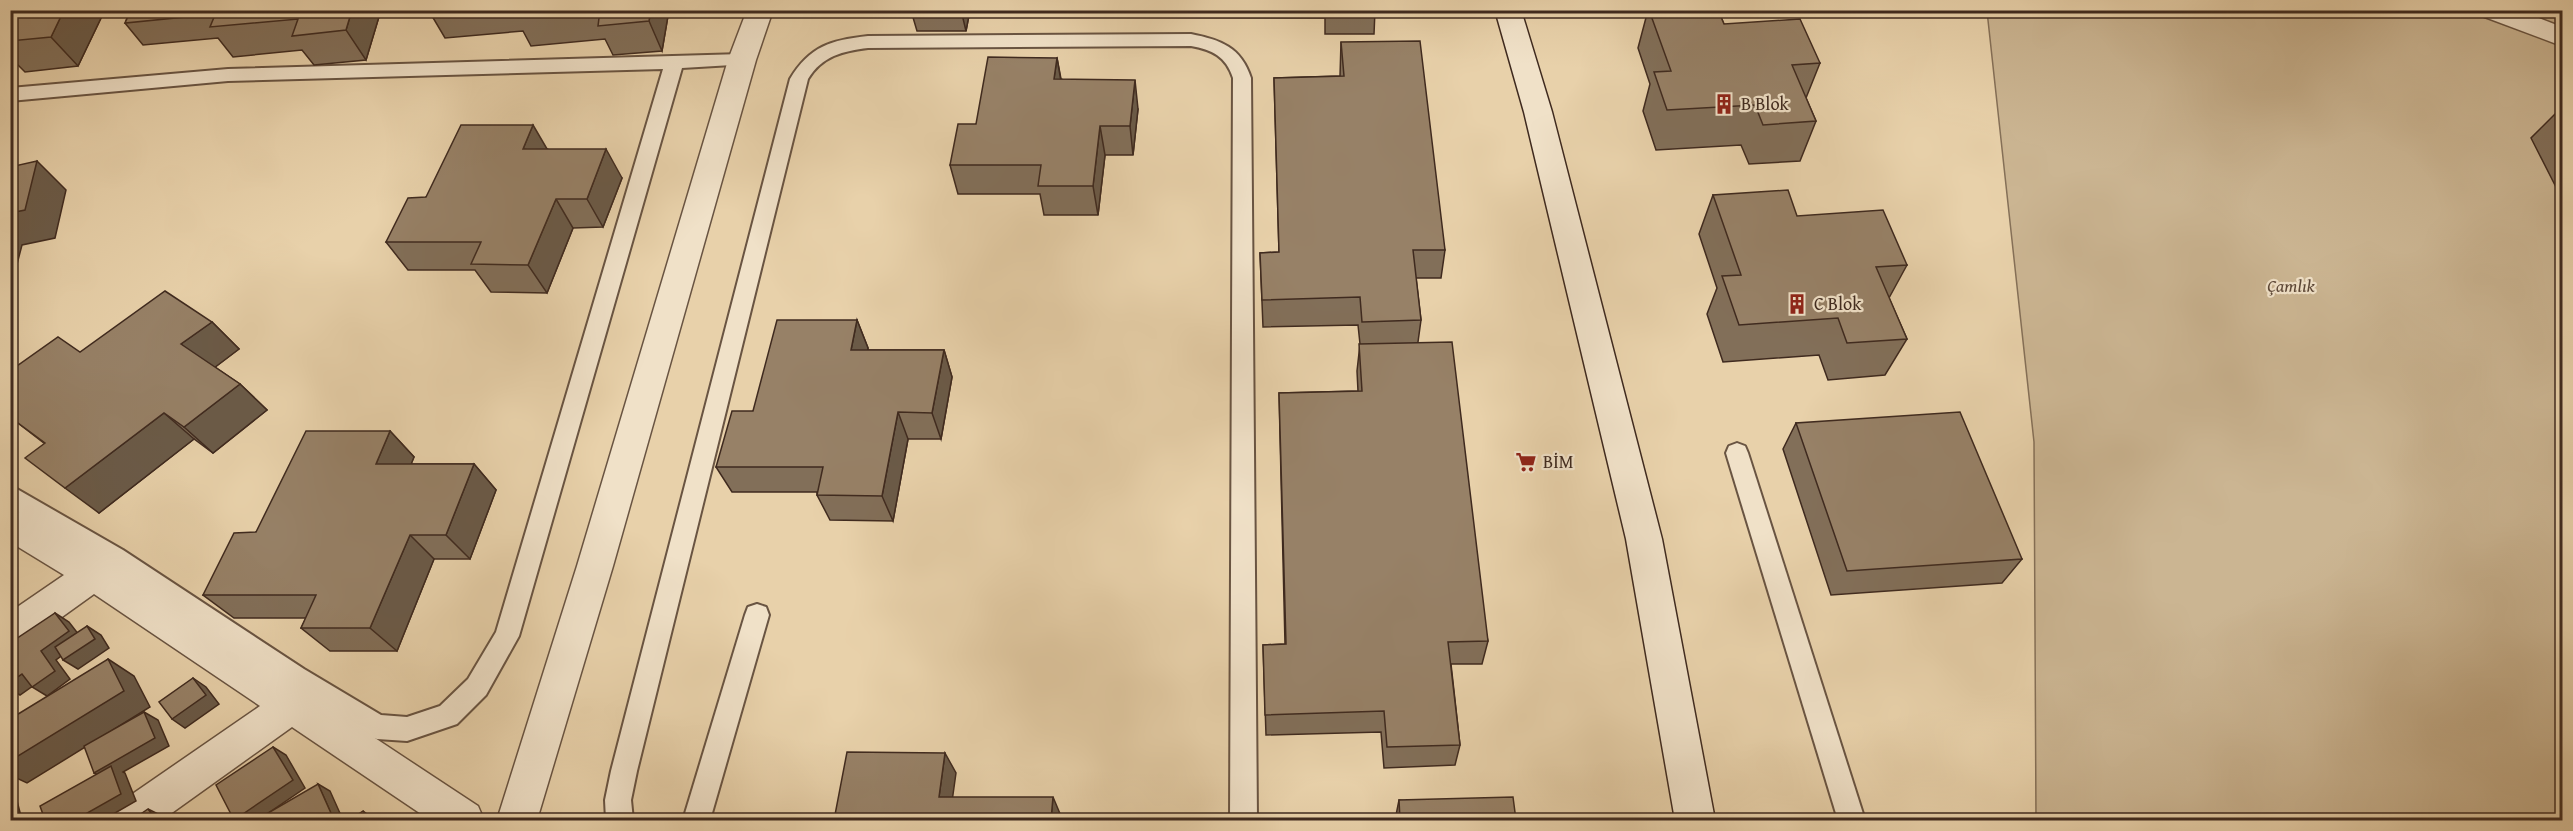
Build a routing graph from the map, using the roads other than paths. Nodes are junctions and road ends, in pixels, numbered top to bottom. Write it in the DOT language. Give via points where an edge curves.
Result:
graph roads {
  1 [pos="760,10"];
  2 [pos="1508,10"];
  3 [pos="2491,10"];
  4 [pos="2562,37"];
  5 [pos="742,60"];
  6 [pos="674,62"];
  7 [pos="10,95"];
  8 [pos="1737,453"];
  9 [pos="10,495"];
  10 [pos="10,524"];
  11 [pos="94,574"];
  12 [pos="757,615"];
  13 [pos="10,633"];
  14 [pos="293,705"];
  15 [pos="129,820"];
  16 [pos="464,820"];
  17 [pos="517,820"];
  18 [pos="619,820"];
  19 [pos="696,820"];
  20 [pos="1244,820"];
  21 [pos="1695,820"];
  22 [pos="1852,820"];
  1 -- 5 [label="street"];
  2 -- 21 [label="street" via="1538,112 1644,539"];
  3 -- 4 [label="street"];
  5 -- 6 [label="lane"];
  5 -- 17 [label="street"];
  6 -- 7 [label="lane" via="239,75"];
  6 -- 9 [label="lane" via="507,636 477,687 448,715 407,729 377,727 114,557"];
  8 -- 22 [label="lane"];
  10 -- 11 [label="street"];
  11 -- 13 [label="street"];
  11 -- 14 [label="street"];
  12 -- 19 [label="lane"];
  14 -- 15 [label="street"];
  14 -- 16 [label="street"];
  18 -- 20 [label="lane" via="618,800 630,747 799,79 810,62 829,50 861,43 1191,40 1216,45 1238,61 1242,78"];
}
